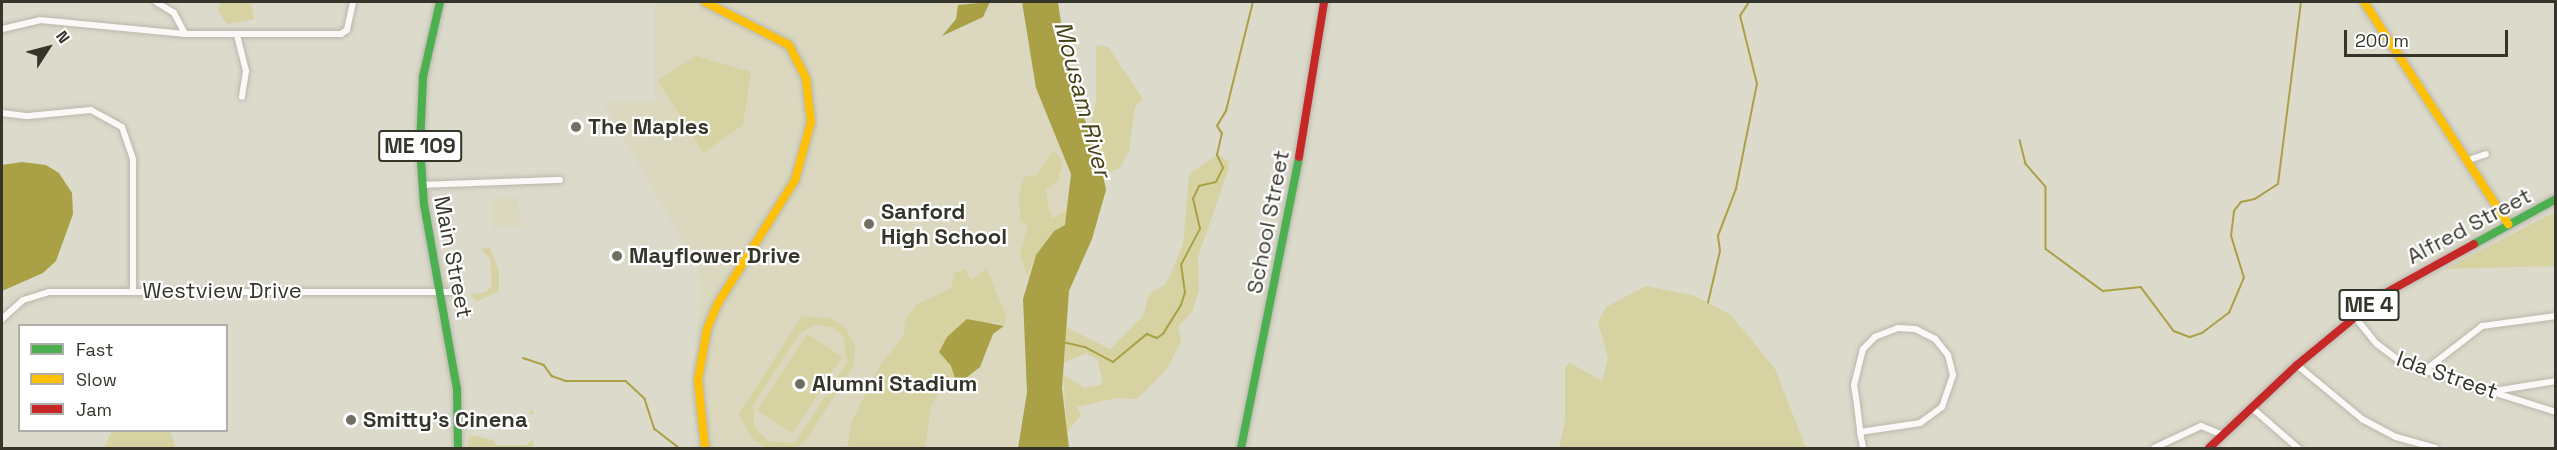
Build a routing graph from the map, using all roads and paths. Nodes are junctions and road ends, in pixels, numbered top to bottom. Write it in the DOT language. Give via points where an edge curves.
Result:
graph roads {
  1 [pos="156,2"];
  2 [pos="353,2"];
  3 [pos="440,2"];
  4 [pos="705,2"];
  5 [pos="1324,2"];
  6 [pos="2364,2"];
  7 [pos="2,29"];
  8 [pos="184,34"];
  9 [pos="237,35"];
  10 [pos="242,97"];
  11 [pos="2,112"];
  12 [pos="2486,154"];
  13 [pos="2466,161"];
  14 [pos="560,180"];
  15 [pos="422,185"];
  16 [pos="2556,199"];
  17 [pos="2508,224"];
  18 [pos="441,290"];
  19 [pos="133,292"];
  20 [pos="451,292"];
  21 [pos="2354,316"];
  22 [pos="2556,316"];
  23 [pos="2,319"];
  24 [pos="2297,365"];
  25 [pos="2424,371"];
  26 [pos="2556,381"];
  27 [pos="2493,391"];
  28 [pos="2252,408"];
  29 [pos="2556,412"];
  30 [pos="1860,432"];
  31 [pos="2223,435"];
  32 [pos="458,448"];
  33 [pos="705,448"];
  34 [pos="1241,448"];
  35 [pos="1863,448"];
  36 [pos="2154,448"];
  37 [pos="2209,448"];
  38 [pos="2298,448"];
  39 [pos="2436,448"];
  1 -- 8 [label="street" via="174,13"];
  2 -- 9 [label="street" via="343,34"];
  3 -- 15 [label="main road, Main Street / ME 109" via="421,99"];
  4 -- 33 [label="main road" via="776,35 793,50 806,79 811,122 795,180 718,303 707,329 698,380"];
  5 -- 34 [label="main road, School Street" via="1293,197"];
  6 -- 13 [label="main road"];
  7 -- 8 [label="street" via="40,20"];
  8 -- 9 [label="street"];
  9 -- 10 [label="street" via="246,71"];
  11 -- 19 [label="street" via="28,116 91,110 122,127 133,159"];
  12 -- 13 [label="street"];
  13 -- 17 [label="main road"];
  14 -- 15 [label="street"];
  15 -- 18 [label="main road, Main Street / ME 109"];
  16 -- 17 [label="main road, Alfred Street / ME 4"];
  17 -- 21 [label="main road, Alfred Street / ME 4" via="2419,272"];
  18 -- 19 [label="street, Westview Drive"];
  18 -- 20 [label="street, Westview Drive"];
  18 -- 32 [label="main road, Main Street / ME 109" via="457,389"];
  19 -- 23 [label="street, Westview Drive" via="41,293 23,300"];
  21 -- 24 [label="main road, Alfred Street / ME 4"];
  21 -- 25 [label="street, Ida Street" via="2386,353"];
  22 -- 25 [label="street" via="2482,326"];
  24 -- 28 [label="main road, Alfred Street / ME 4"];
  24 -- 39 [label="street" via="2362,420 2396,438"];
  25 -- 27 [label="street, Ida Street"];
  26 -- 27 [label="street"];
  27 -- 29 [label="street, Ida Street"];
  28 -- 31 [label="main road, Alfred Street / ME 4"];
  28 -- 38 [label="street"];
  30 -- 30 [label="street" via="1855,373 1863,349 1875,337 1898,328 1915,329 1935,339 1948,355 1953,375 1942,407 1920,423"];
  30 -- 35 [label="street"];
  31 -- 36 [label="street" via="2201,426"];
  31 -- 37 [label="main road, Alfred Street / ME 4"];
}
